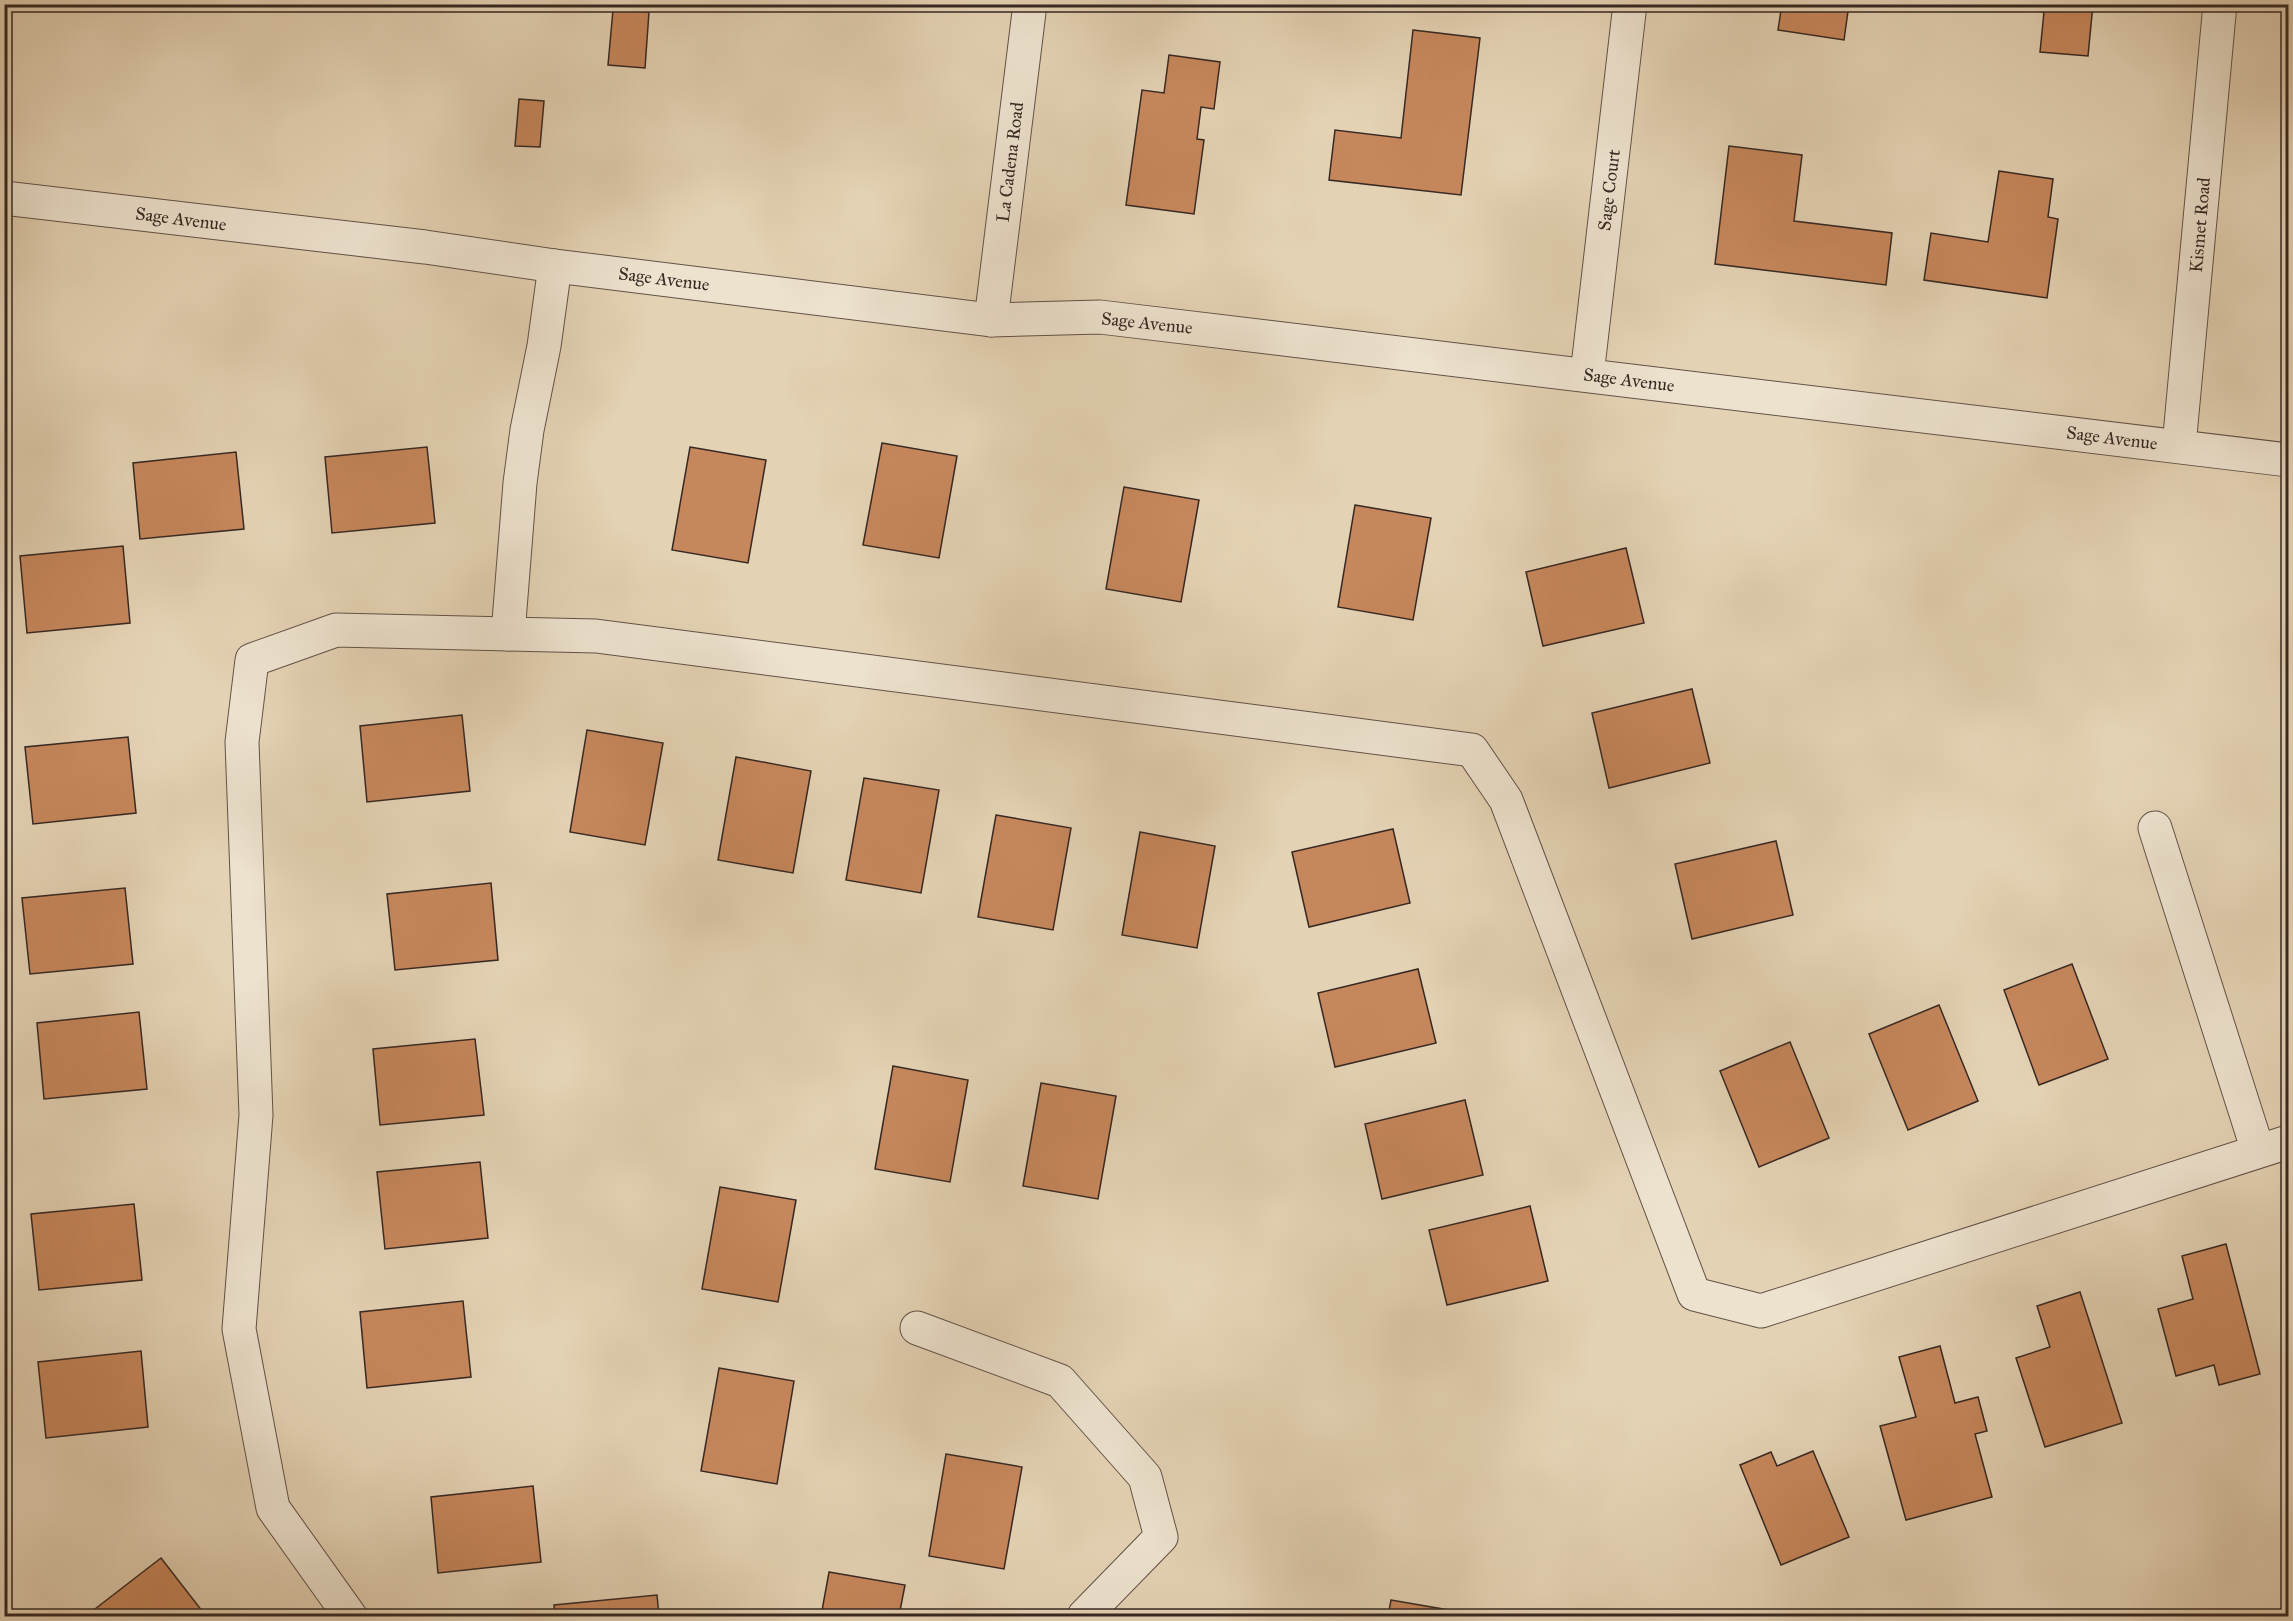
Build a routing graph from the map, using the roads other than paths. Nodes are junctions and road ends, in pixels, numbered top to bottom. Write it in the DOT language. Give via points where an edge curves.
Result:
graph roads {
  1 [pos="1030,4"];
  2 [pos="1630,4"];
  3 [pos="2220,4"];
  4 [pos="4,198"];
  5 [pos="555,266"];
  6 [pos="991,320"];
  7 [pos="1587,375"];
  8 [pos="2179,446"];
  9 [pos="2289,459"];
  10 [pos="508,634"];
  11 [pos="2155,828"];
  12 [pos="2273,1147"];
  13 [pos="917,1328"];
  14 [pos="350,1617"];
  15 [pos="1084,1617"];
  1 -- 6 [label="street, La Cadena Road"];
  2 -- 7 [label="street, Sage Court"];
  3 -- 8 [label="street, Kismet Road"];
  4 -- 5 [label="street, Sage Avenue" via="425,246"];
  5 -- 6 [label="street, Sage Avenue"];
  5 -- 10 [label="street" via="520,483"];
  6 -- 7 [label="street, Sage Avenue" via="1100,317"];
  7 -- 8 [label="street, Sage Avenue"];
  8 -- 9 [label="street, Sage Avenue"];
  10 -- 12 [label="street" via="596,636 1472,750 1506,800 1694,1294 1761,1311"];
  10 -- 14 [label="street" via="336,630 252,660 242,742 256,1115 239,1329 273,1508"];
  11 -- 12 [label="street"];
  13 -- 15 [label="street" via="1060,1381 1145,1477 1161,1537"];
}
